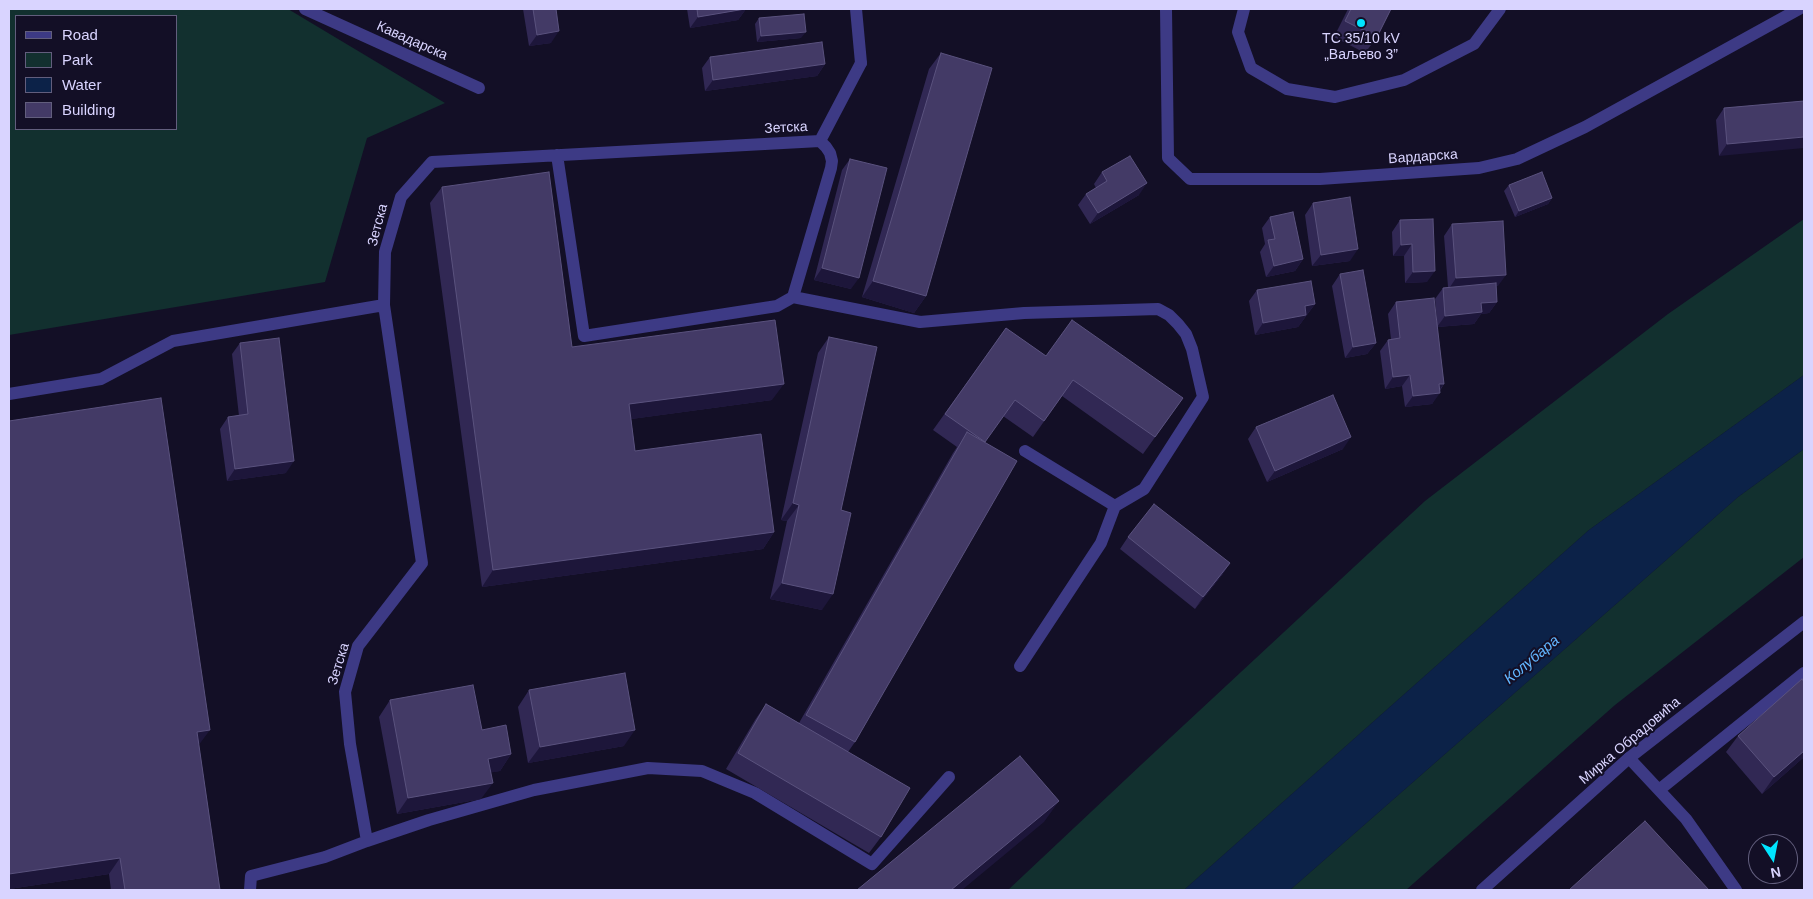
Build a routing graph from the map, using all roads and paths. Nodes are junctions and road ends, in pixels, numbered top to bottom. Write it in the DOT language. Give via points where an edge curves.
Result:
graph roads {
  1 [pos="305,9"];
  2 [pos="856,9"];
  3 [pos="1166,9"];
  4 [pos="1244,9"];
  5 [pos="1500,9"];
  6 [pos="1799,9"];
  7 [pos="479,88"];
  8 [pos="820,141"];
  9 [pos="557,155"];
  10 [pos="793,297"];
  11 [pos="384,305"];
  12 [pos="9,394"];
  13 [pos="1024,451"];
  14 [pos="1115,506"];
  15 [pos="1804,622"];
  16 [pos="1020,666"];
  17 [pos="1804,673"];
  18 [pos="1629,758"];
  19 [pos="949,777"];
  20 [pos="1659,790"];
  21 [pos="367,841"];
  22 [pos="250,890"];
  23 [pos="1482,890"];
  24 [pos="1736,890"];
  1 -- 7 [label="street, Кавадарска"];
  2 -- 8 [label="street, Зетска" via="861,63"];
  3 -- 6 [label="street, Вардарска" via="1168,158 1190,179 1320,179 1479,168 1518,159 1584,127"];
  4 -- 5 [label="street" via="1238,32 1251,68 1287,89 1335,97 1404,80 1474,44"];
  8 -- 9 [label="street, Зетска"];
  8 -- 10 [label="street" via="830,154 831,168"];
  9 -- 10 [label="street" via="584,336 777,306"];
  9 -- 11 [label="street, Зетска" via="432,162 401,197 385,252"];
  10 -- 14 [label="street" via="920,322 1024,313 1158,309 1169,315 1186,334 1203,398 1144,489"];
  11 -- 12 [label="street" via="173,341 101,379"];
  11 -- 21 [label="street, Зетска" via="422,563 358,646 345,692 350,744"];
  13 -- 14 [label="street"];
  14 -- 16 [label="street" via="1101,543"];
  15 -- 18 [label="street, Мирка Обрадовића"];
  17 -- 20 [label="street"];
  18 -- 20 [label="street"];
  18 -- 23 [label="street, Мирка Обрадовића"];
  19 -- 21 [label="street" via="872,864 755,793 702,771 648,768 534,790"];
  20 -- 24 [label="street" via="1686,819"];
  21 -- 22 [label="street" via="325,857 251,876"];
}
